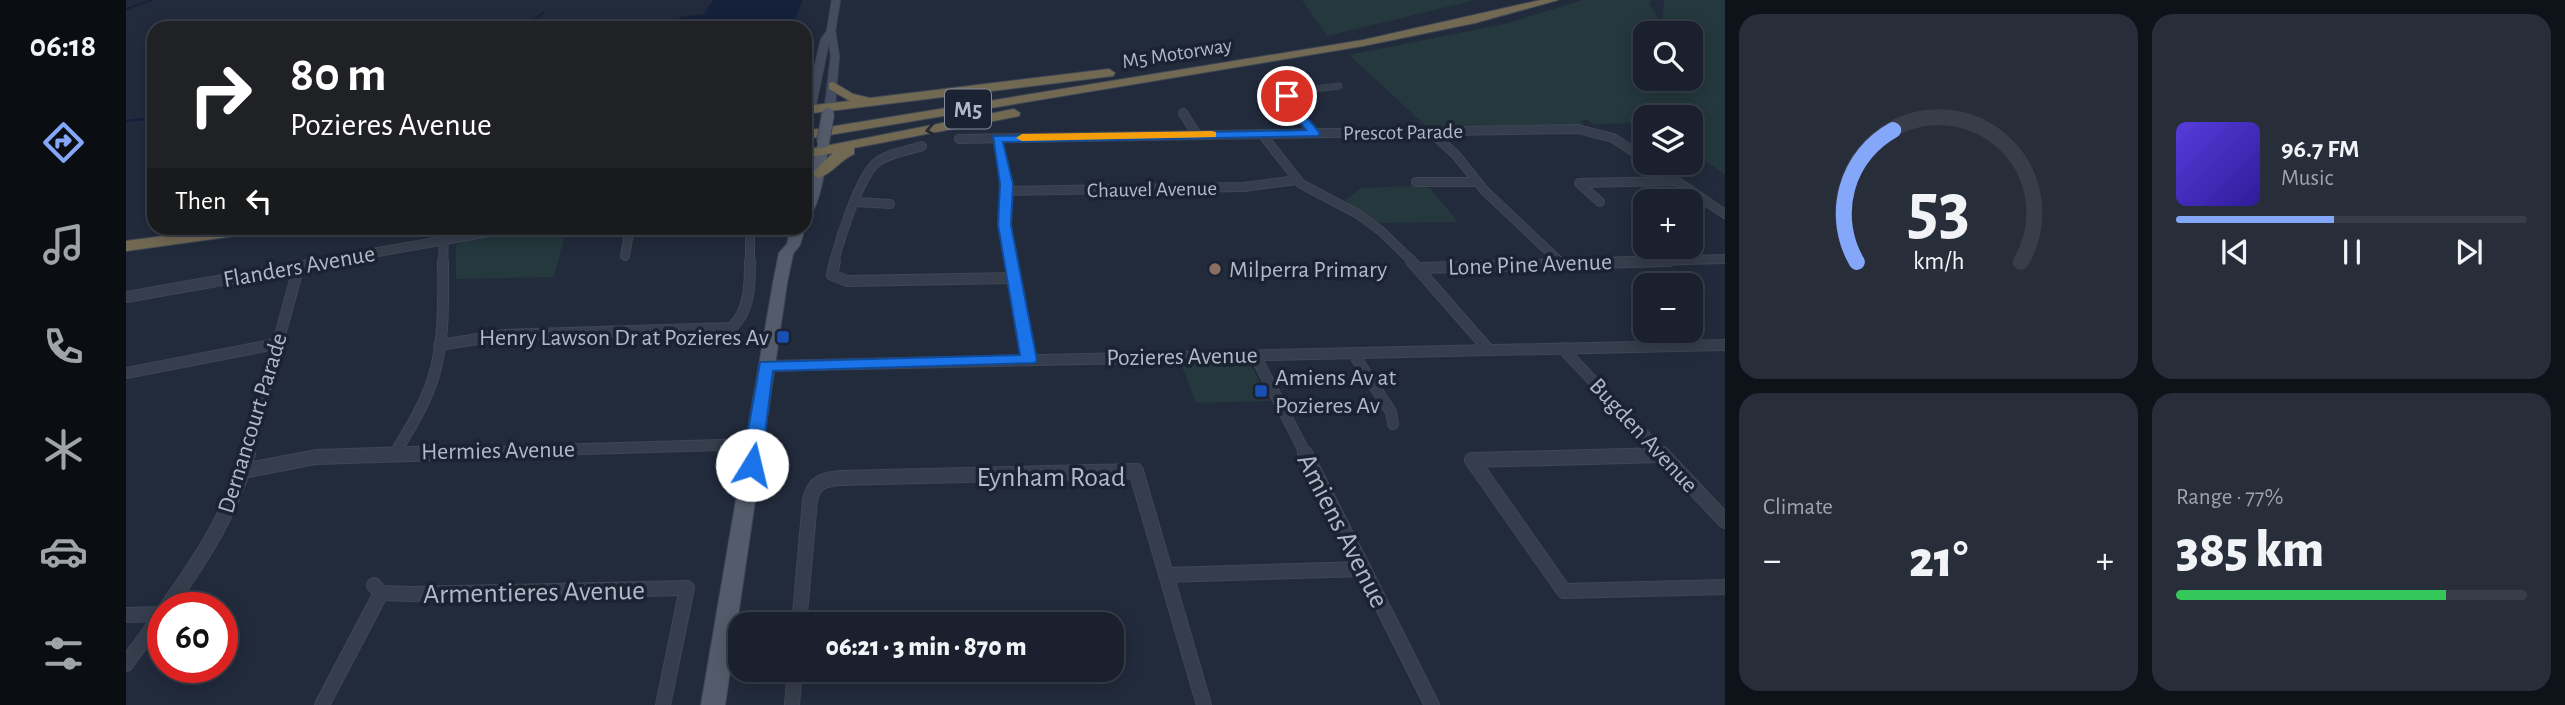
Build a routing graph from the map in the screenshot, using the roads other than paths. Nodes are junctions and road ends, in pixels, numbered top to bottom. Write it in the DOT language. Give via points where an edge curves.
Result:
graph roads {
  1 [pos="836,0"];
  2 [pos="1530,0"];
  3 [pos="1553,0"];
  4 [pos="831,31"];
  5 [pos="1315,46"];
  6 [pos="1300,55"];
  7 [pos="833,86"];
  8 [pos="1339,86"];
  9 [pos="812,93"];
  10 [pos="883,99"];
  11 [pos="812,109"];
  12 [pos="812,109"];
  13 [pos="829,110"];
  14 [pos="1183,112"];
  15 [pos="1431,132"];
  16 [pos="812,133"];
  17 [pos="1314,133"];
  18 [pos="1262,134"];
  19 [pos="1197,135"];
  20 [pos="997,138"];
  21 [pos="959,139"];
  22 [pos="884,140"];
  23 [pos="922,146"];
  24 [pos="823,147"];
  25 [pos="812,151"];
  26 [pos="1633,151"];
  27 [pos="818,174"];
  28 [pos="1668,175"];
  29 [pos="1297,180"];
  30 [pos="1677,181"];
  31 [pos="1416,182"];
  32 [pos="1477,182"];
  33 [pos="1007,191"];
  34 [pos="812,193"];
  35 [pos="856,202"];
  36 [pos="1600,202"];
  37 [pos="890,204"];
  38 [pos="1725,214"];
  39 [pos="147,231"];
  40 [pos="147,232"];
  41 [pos="126,235"];
  42 [pos="186,235"];
  43 [pos="202,235"];
  44 [pos="473,235"];
  45 [pos="629,235"];
  46 [pos="750,235"];
  47 [pos="785,235"];
  48 [pos="797,235"];
  49 [pos="444,240"];
  50 [pos="126,245"];
  51 [pos="786,253"];
  52 [pos="625,257"];
  53 [pos="1725,259"];
  54 [pos="1561,263"];
  55 [pos="299,266"];
  56 [pos="1420,268"];
  57 [pos="1014,278"];
  58 [pos="126,297"];
  59 [pos="276,344"];
  60 [pos="439,345"];
  61 [pos="1725,345"];
  62 [pos="1562,348"];
  63 [pos="1489,350"];
  64 [pos="1353,353"];
  65 [pos="1255,355"];
  66 [pos="1029,360"];
  67 [pos="766,366"];
  68 [pos="126,373"];
  69 [pos="1393,424"];
  70 [pos="755,444"];
  71 [pos="395,453"];
  72 [pos="1663,455"];
  73 [pos="243,471"];
  74 [pos="1725,521"];
  75 [pos="1363,569"];
  76 [pos="1166,575"];
  77 [pos="1725,587"];
  78 [pos="177,592"];
  79 [pos="800,612"];
  80 [pos="147,614"];
  81 [pos="126,615"];
  82 [pos="147,636"];
  83 [pos="126,664"];
  84 [pos="794,682"];
  85 [pos="322,705"];
  86 [pos="663,705"];
  87 [pos="713,705"];
  88 [pos="792,705"];
  89 [pos="1204,705"];
  90 [pos="1432,705"];
  1 -- 4 [label="main road"];
  2 -- 5 [label="highway, M5 Motorway / M5"];
  3 -- 6 [label="highway, M5 Motorway / M5" via="1432,30"];
  4 -- 7 [label="main road" via="835,44"];
  4 -- 9 [label="main road"];
  5 -- 10 [label="highway"];
  5 -- 11 [label="highway, M5 Motorway / M5"];
  6 -- 16 [label="highway, M5 Motorway / M5"];
  6 -- 22 [label="highway, one-way"];
  7 -- 10 [label="highway" via="850,97"];
  7 -- 13 [label="main road"];
  8 -- 17 [label="street" via="1287,96"];
  10 -- 13 [label="highway"];
  12 -- 13 [label="highway"];
  13 -- 24 [label="main road, bridge"];
  14 -- 19 [label="street"];
  15 -- 17 [label="street, Prescot Parade"];
  15 -- 26 [label="street, Prescot Parade" via="1569,129 1596,132"];
  15 -- 32 [label="street" via="1457,155"];
  17 -- 18 [label="street, Prescot Parade"];
  18 -- 19 [label="street, Prescot Parade"];
  18 -- 29 [label="street"];
  19 -- 20 [label="street, Prescot Parade"];
  20 -- 21 [label="street, Prescot Parade"];
  20 -- 33 [label="street"];
  22 -- 24 [label="highway"];
  22 -- 27 [label="highway" via="837,156"];
  23 -- 35 [label="street" via="873,165"];
  24 -- 25 [label="highway"];
  24 -- 27 [label="main road"];
  27 -- 34 [label="main road"];
  28 -- 30 [label="street"];
  29 -- 33 [label="street, Chauvel Avenue" via="1244,187"];
  29 -- 56 [label="street" via="1374,225"];
  30 -- 36 [label="street" via="1575,181"];
  30 -- 38 [label="street"];
  31 -- 32 [label="street"];
  32 -- 54 [label="street"];
  33 -- 57 [label="street" via="1005,225"];
  35 -- 37 [label="street"];
  35 -- 57 [label="street" via="832,270 837,279"];
  39 -- 41 [label="highway"];
  40 -- 41 [label="highway"];
  42 -- 50 [label="highway"];
  43 -- 50 [label="highway"];
  44 -- 49 [label="street, Flanders Avenue"];
  45 -- 52 [label="street"];
  46 -- 60 [label="street" via="748,296 743,318 732,328 503,335"];
  47 -- 51 [label="main road"];
  48 -- 51 [label="main road"];
  49 -- 55 [label="street, Flanders Avenue"];
  49 -- 60 [label="street"];
  51 -- 67 [label="main road"];
  53 -- 54 [label="street, Lone Pine Avenue"];
  54 -- 56 [label="street, Lone Pine Avenue"];
  55 -- 58 [label="street, Flanders Avenue"];
  55 -- 59 [label="street, Dernancourt Parade"];
  56 -- 63 [label="street"];
  57 -- 66 [label="street"];
  59 -- 68 [label="street"];
  59 -- 73 [label="street, Dernancourt Parade"];
  60 -- 71 [label="street" via="435,373 422,406"];
  61 -- 62 [label="street, Pozieres Avenue"];
  62 -- 63 [label="street, Pozieres Avenue"];
  62 -- 72 [label="street, Bugden Avenue"];
  63 -- 64 [label="street, Pozieres Avenue"];
  64 -- 65 [label="street, Pozieres Avenue"];
  64 -- 69 [label="street" via="1391,412"];
  65 -- 66 [label="street, Pozieres Avenue"];
  65 -- 75 [label="street, Amiens Avenue"];
  66 -- 67 [label="street, Pozieres Avenue"];
  67 -- 70 [label="main road"];
  70 -- 71 [label="street, Hermies Avenue"];
  70 -- 87 [label="main road"];
  71 -- 73 [label="street, Hermies Avenue" via="317,457"];
  72 -- 74 [label="street, Bugden Avenue"];
  72 -- 77 [label="street" via="1472,460 1564,591"];
  73 -- 78 [label="street, Dernancourt Parade" via="219,529"];
  75 -- 76 [label="street"];
  75 -- 90 [label="street, Amiens Avenue"];
  76 -- 79 [label="street, Eynham Road" via="1136,471 841,478 813,485"];
  76 -- 89 [label="street, Eynham Road"];
  80 -- 81 [label="street"];
  82 -- 83 [label="street"];
  84 -- 88 [label="street"];
  85 -- 86 [label="street, Armentieres Avenue" via="378,589 687,588"];
}
